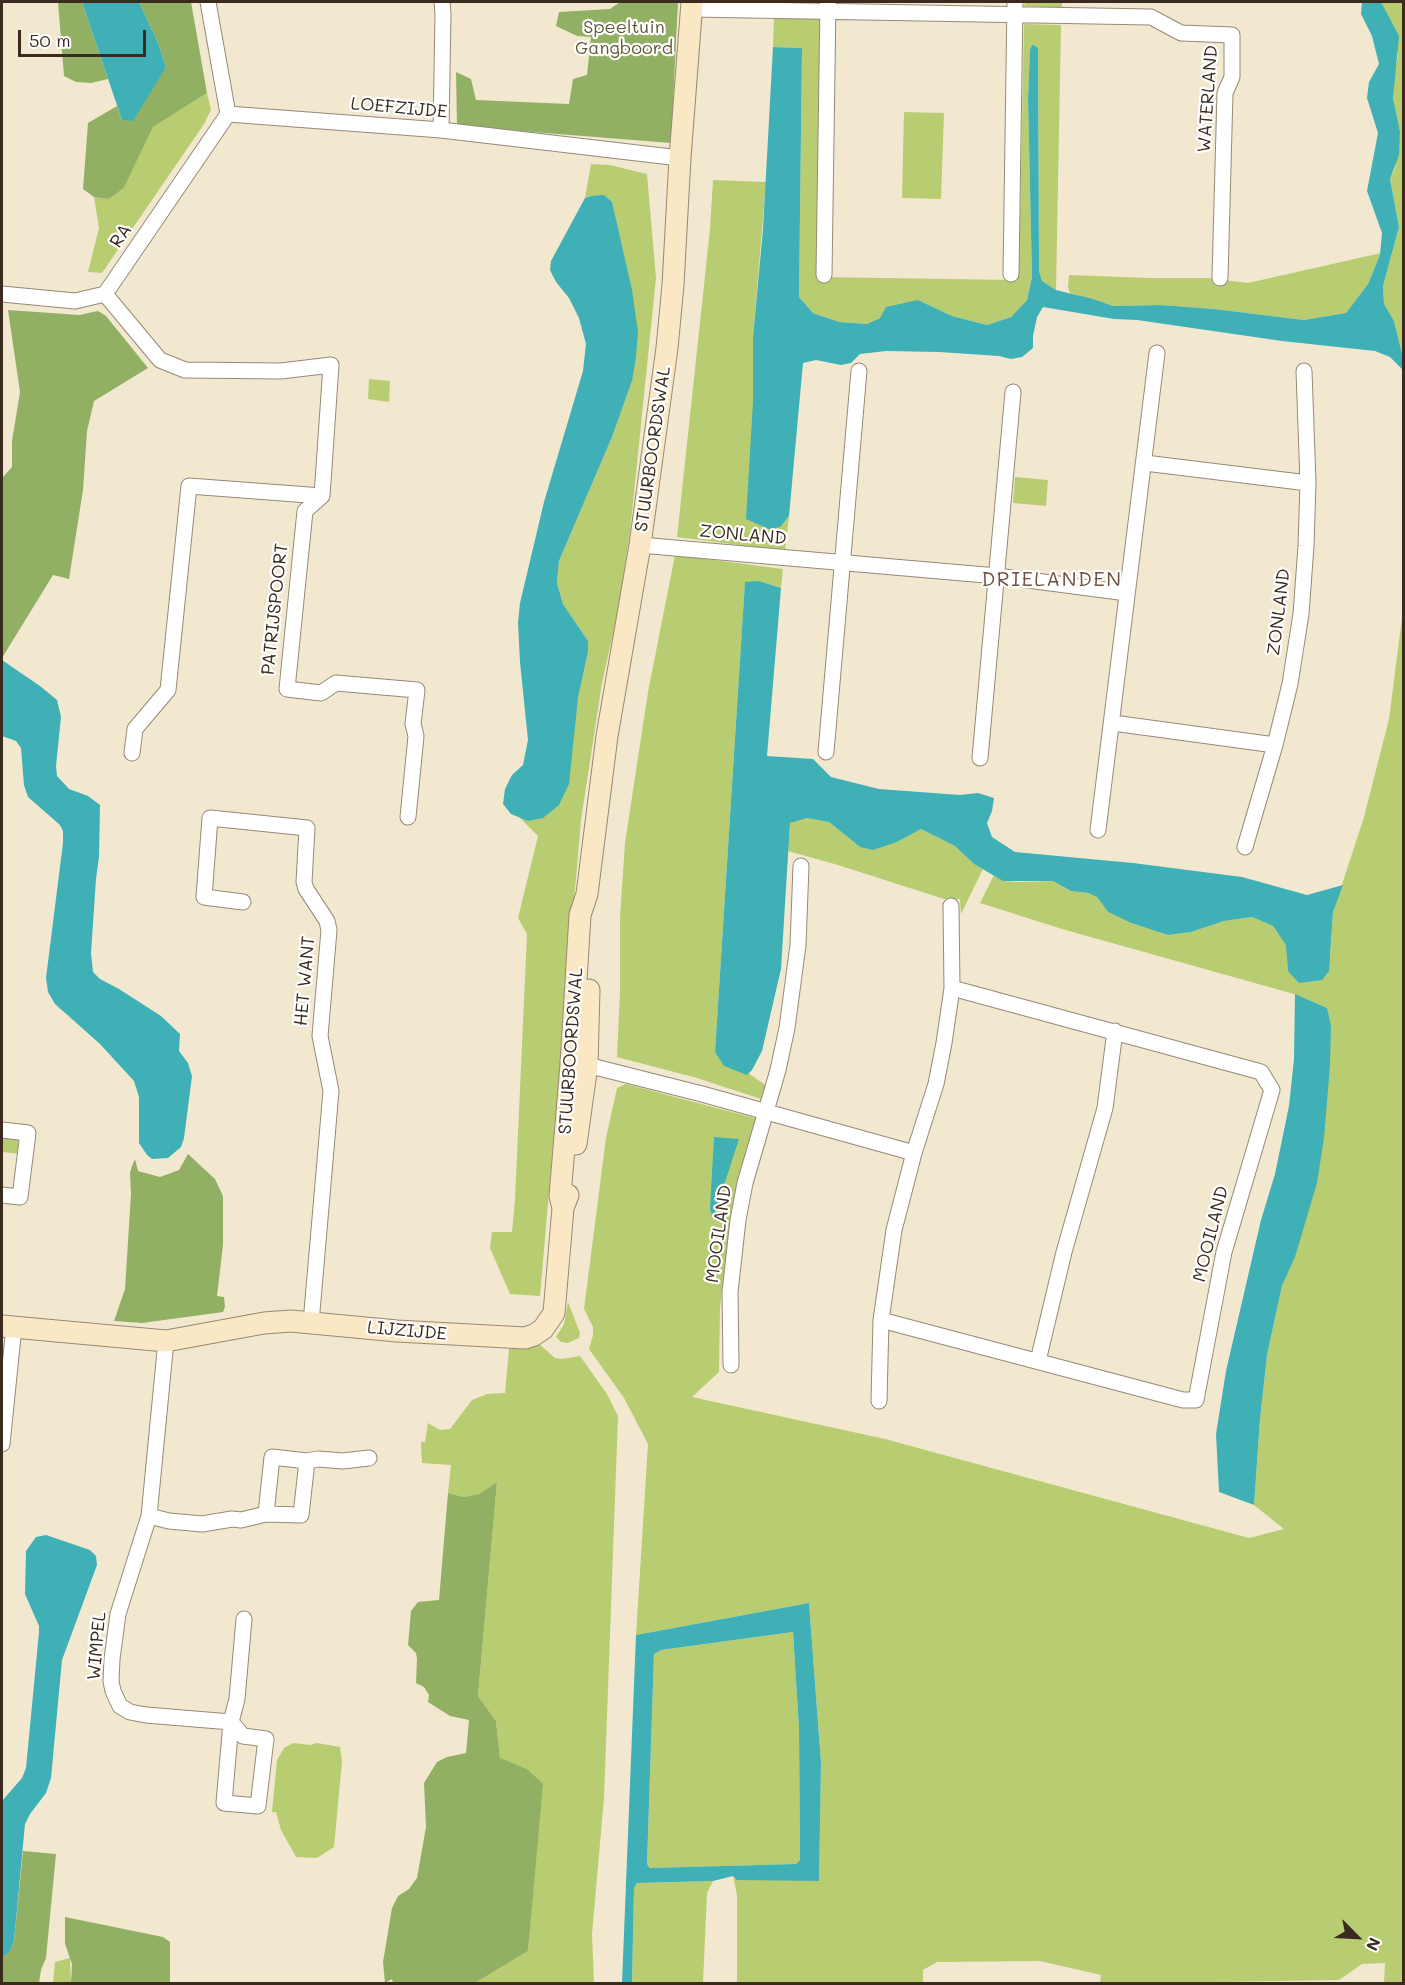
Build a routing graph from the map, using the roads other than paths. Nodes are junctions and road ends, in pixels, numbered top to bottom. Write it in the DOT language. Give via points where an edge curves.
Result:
graph roads {
  1 [pos="208,2"];
  2 [pos="442,2"];
  3 [pos="692,5"];
  4 [pos="828,7"];
  5 [pos="1015,8"];
  6 [pos="228,114"];
  7 [pos="441,130"];
  8 [pos="680,158"];
  9 [pos="1011,274"];
  10 [pos="824,275"];
  11 [pos="1220,278"];
  12 [pos="2,294"];
  13 [pos="105,294"];
  14 [pos="1157,354"];
  15 [pos="859,371"];
  16 [pos="1304,371"];
  17 [pos="1013,392"];
  18 [pos="1145,463"];
  19 [pos="1308,483"];
  20 [pos="322,496"];
  21 [pos="640,545"];
  22 [pos="842,564"];
  23 [pos="997,576"];
  24 [pos="1128,592"];
  25 [pos="1113,723"];
  26 [pos="1275,745"];
  27 [pos="826,752"];
  28 [pos="132,753"];
  29 [pos="980,758"];
  30 [pos="408,817"];
  31 [pos="1098,830"];
  32 [pos="1245,847"];
  33 [pos="801,866"];
  34 [pos="243,902"];
  35 [pos="951,906"];
  36 [pos="952,988"];
  37 [pos="1115,1031"];
  38 [pos="579,1065"];
  39 [pos="766,1112"];
  40 [pos="2,1130"];
  41 [pos="914,1153"];
  42 [pos="2,1194"];
  43 [pos="563,1208"];
  44 [pos="881,1320"];
  45 [pos="311,1323"];
  46 [pos="8,1326"];
  47 [pos="166,1341"];
  48 [pos="1038,1361"];
  49 [pos="731,1365"];
  50 [pos="879,1401"];
  51 [pos="2,1443"];
  52 [pos="369,1458"];
  53 [pos="307,1461"];
  54 [pos="266,1514"];
  55 [pos="149,1516"];
  56 [pos="244,1619"];
  57 [pos="231,1722"];
  1 -- 6 [label="street"];
  2 -- 7 [label="street"];
  3 -- 4 [label="street, WATERLAND"];
  3 -- 8 [label="street, STUURBOORDSWAL"];
  4 -- 5 [label="street, WATERLAND"];
  4 -- 10 [label="street"];
  5 -- 9 [label="street"];
  5 -- 11 [label="street, WATERLAND" via="1151,17 1181,33 1232,35 1232,77 1225,93"];
  6 -- 7 [label="street, LOEFZIJDE"];
  6 -- 13 [label="street, RA"];
  7 -- 8 [label="street, LOEFZIJDE"];
  8 -- 21 [label="street, STUURBOORDSWAL" via="667,348"];
  12 -- 13 [label="street" via="75,301"];
  13 -- 20 [label="street" via="160,360 185,370 281,371 331,366"];
  14 -- 18 [label="street"];
  15 -- 22 [label="street"];
  16 -- 19 [label="street, ZONLAND"];
  17 -- 23 [label="street"];
  18 -- 19 [label="street"];
  18 -- 24 [label="street"];
  19 -- 26 [label="street, ZONLAND" via="1300,614 1290,684"];
  20 -- 28 [label="street" via="189,486 168,690 135,729"];
  20 -- 30 [label="street, PATRIJSPOORT" via="305,511 287,689 321,693 336,682 417,690"];
  21 -- 22 [label="street, ZONLAND"];
  21 -- 38 [label="street, STUURBOORDSWAL" via="607,736 587,894 591,912"];
  22 -- 23 [label="street, ZONLAND"];
  22 -- 27 [label="street"];
  23 -- 24 [label="street, ZONLAND"];
  23 -- 29 [label="street"];
  24 -- 25 [label="street"];
  25 -- 26 [label="street"];
  25 -- 31 [label="street"];
  26 -- 32 [label="street, ZONLAND"];
  33 -- 39 [label="street, MOOILAND" via="794,985"];
  34 -- 45 [label="street, HET WANT" via="204,897 210,818 307,828 303,882 329,930 320,1036 331,1091"];
  35 -- 36 [label="street"];
  36 -- 37 [label="street, MOOILAND"];
  36 -- 41 [label="street" via="936,1084"];
  37 -- 48 [label="street" via="1105,1108"];
  37 -- 48 [label="street, MOOILAND" via="1261,1072 1272,1090 1224,1252 1196,1400 1183,1400"];
  38 -- 39 [label="street"];
  38 -- 43 [label="street, STUURBOORDSWAL" via="560,1196"];
  39 -- 41 [label="street"];
  39 -- 49 [label="street, MOOILAND" via="738,1220 730,1292"];
  40 -- 42 [label="street" via="28,1133 20,1197"];
  41 -- 44 [label="street" via="894,1230"];
  43 -- 45 [label="street, LIJZIJDE" via="554,1313 534,1335 494,1338"];
  44 -- 48 [label="street, MOOILAND"];
  44 -- 50 [label="street"];
  45 -- 47 [label="street, LIJZIJDE" via="264,1323"];
  46 -- 47 [label="street, LIJZIJDE"];
  46 -- 51 [label="street"];
  47 -- 55 [label="street, WIMPEL"];
  52 -- 53 [label="street"];
  53 -- 54 [label="street" via="301,1515"];
  53 -- 54 [label="street" via="272,1457"];
  54 -- 55 [label="street" via="202,1524"];
  55 -- 57 [label="street, WIMPEL" via="118,1614 112,1691 120,1706 137,1713"];
  56 -- 57 [label="street, WIMPEL" via="237,1699"];
  57 -- 57 [label="street, WIMPEL" via="224,1803 258,1806 266,1739 243,1736"];
}
